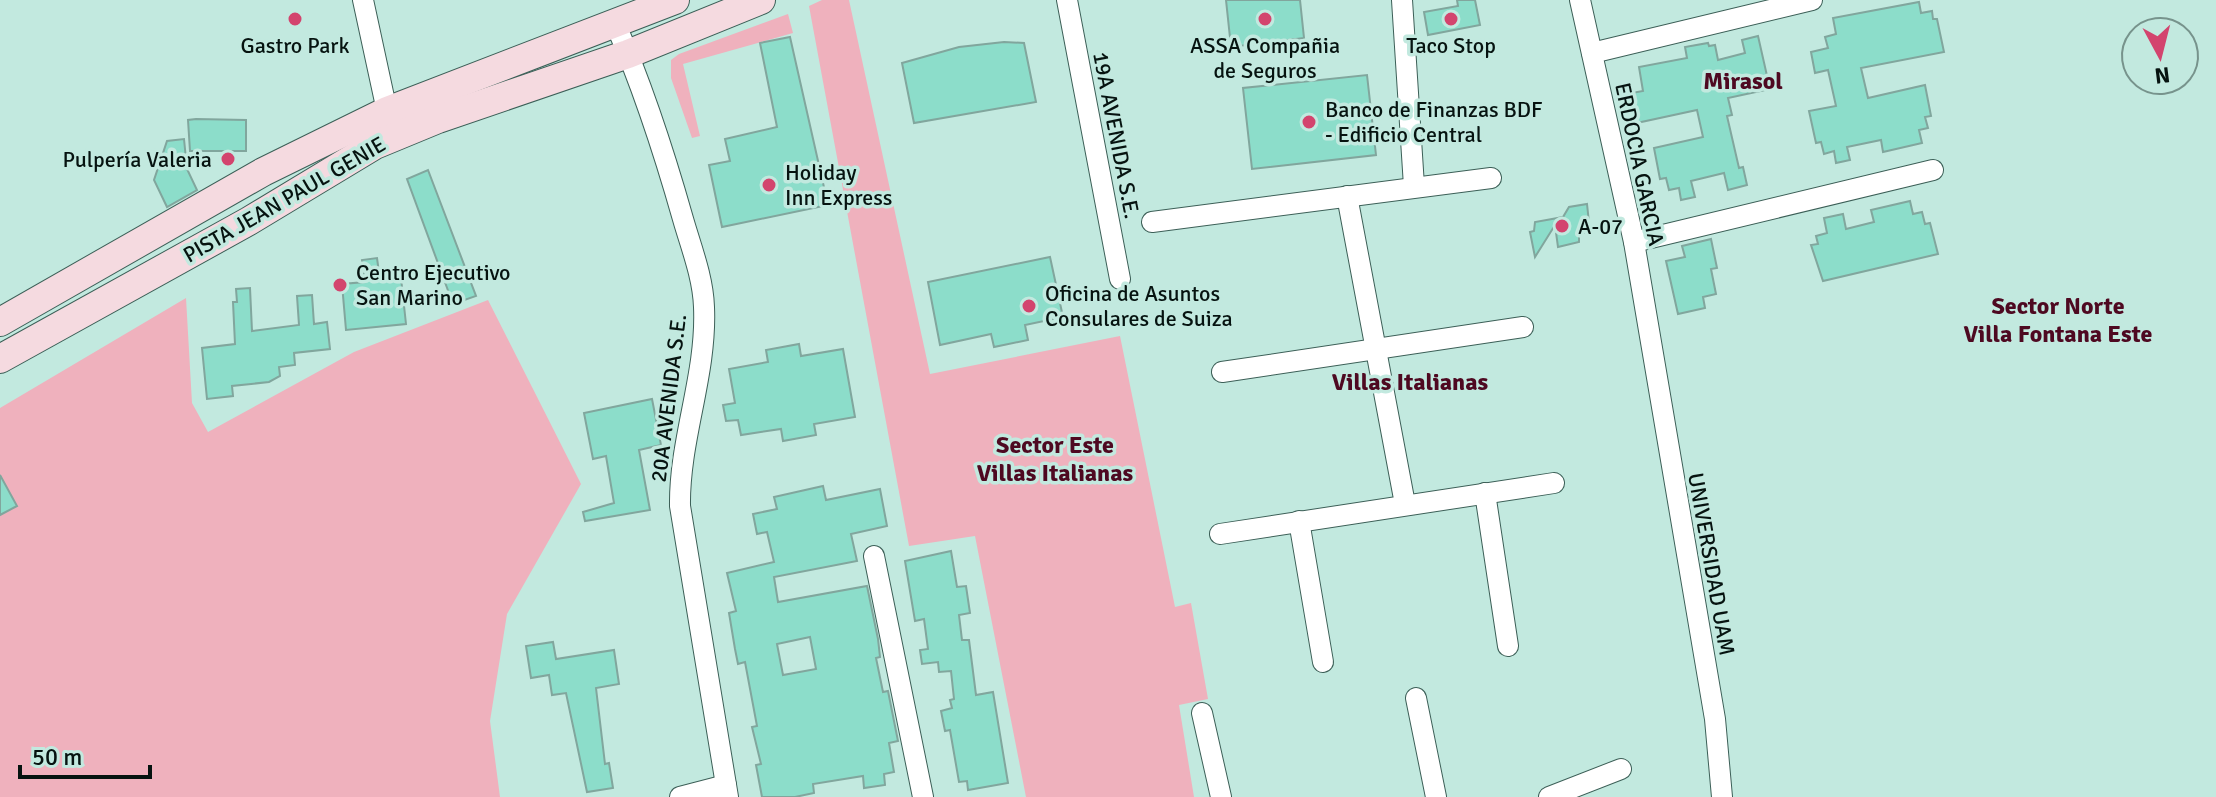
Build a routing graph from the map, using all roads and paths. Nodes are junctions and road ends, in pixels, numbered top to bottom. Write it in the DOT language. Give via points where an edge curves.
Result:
graph roads {
  1 [pos="363,0"];
  2 [pos="675,0"];
  3 [pos="761,0"];
  4 [pos="1067,0"];
  5 [pos="1402,0"];
  6 [pos="1580,0"];
  7 [pos="1812,0"];
  8 [pos="615,23"];
  9 [pos="1592,53"];
  10 [pos="628,54"];
  11 [pos="387,111"];
  12 [pos="1933,170"];
  13 [pos="1491,178"];
  14 [pos="1414,186"];
  15 [pos="1347,196"];
  16 [pos="1152,222"];
  17 [pos="1634,242"];
  18 [pos="1120,279"];
  19 [pos="0,322"];
  20 [pos="1523,327"];
  21 [pos="1649,340"];
  22 [pos="1377,350"];
  23 [pos="0,359"];
  24 [pos="1222,372"];
  25 [pos="1554,483"];
  26 [pos="1485,493"];
  27 [pos="1405,504"];
  28 [pos="1299,521"];
  29 [pos="1220,534"];
  30 [pos="874,556"];
  31 [pos="1508,646"];
  32 [pos="1323,662"];
  33 [pos="1416,698"];
  34 [pos="1202,713"];
  35 [pos="1621,769"];
  36 [pos="727,791"];
  37 [pos="680,797"];
  38 [pos="923,797"];
  39 [pos="1221,797"];
  40 [pos="1436,797"];
  41 [pos="1549,797"];
  42 [pos="1722,797"];
  1 -- 11 [label="street"];
  2 -- 8 [label="main road, PISTA JEAN PAUL GENIE"];
  3 -- 10 [label="main road, PISTA JEAN PAUL GENIE"];
  4 -- 18 [label="street, 19A AVENIDA S.E."];
  5 -- 14 [label="street"];
  6 -- 9 [label="street, ERDOCIA GARCIA"];
  7 -- 9 [label="street"];
  8 -- 10 [label="street, 20A AVENIDA S.E."];
  8 -- 11 [label="main road, PISTA JEAN PAUL GENIE"];
  9 -- 17 [label="street, ERDOCIA GARCIA"];
  10 -- 23 [label="main road, PISTA JEAN PAUL GENIE" via="375,145"];
  10 -- 36 [label="street, 20A AVENIDA S.E." via="657,128 704,307 701,367 679,475 680,506"];
  11 -- 19 [label="main road, PISTA JEAN PAUL GENIE" via="263,172"];
  12 -- 17 [label="street"];
  13 -- 14 [label="street"];
  14 -- 15 [label="street"];
  15 -- 16 [label="street"];
  15 -- 22 [label="street"];
  17 -- 21 [label="street, ERDOCIA GARCIA"];
  20 -- 22 [label="street"];
  21 -- 42 [label="street, UNIVERSIDAD UAM" via="1715,719"];
  22 -- 24 [label="street"];
  22 -- 27 [label="street"];
  25 -- 26 [label="street"];
  26 -- 27 [label="street"];
  26 -- 31 [label="street"];
  27 -- 28 [label="street"];
  28 -- 29 [label="street"];
  28 -- 32 [label="street"];
  30 -- 38 [label="street"];
  33 -- 40 [label="street"];
  34 -- 39 [label="street"];
  35 -- 41 [label="street"];
  36 -- 37 [label="street"];
}
